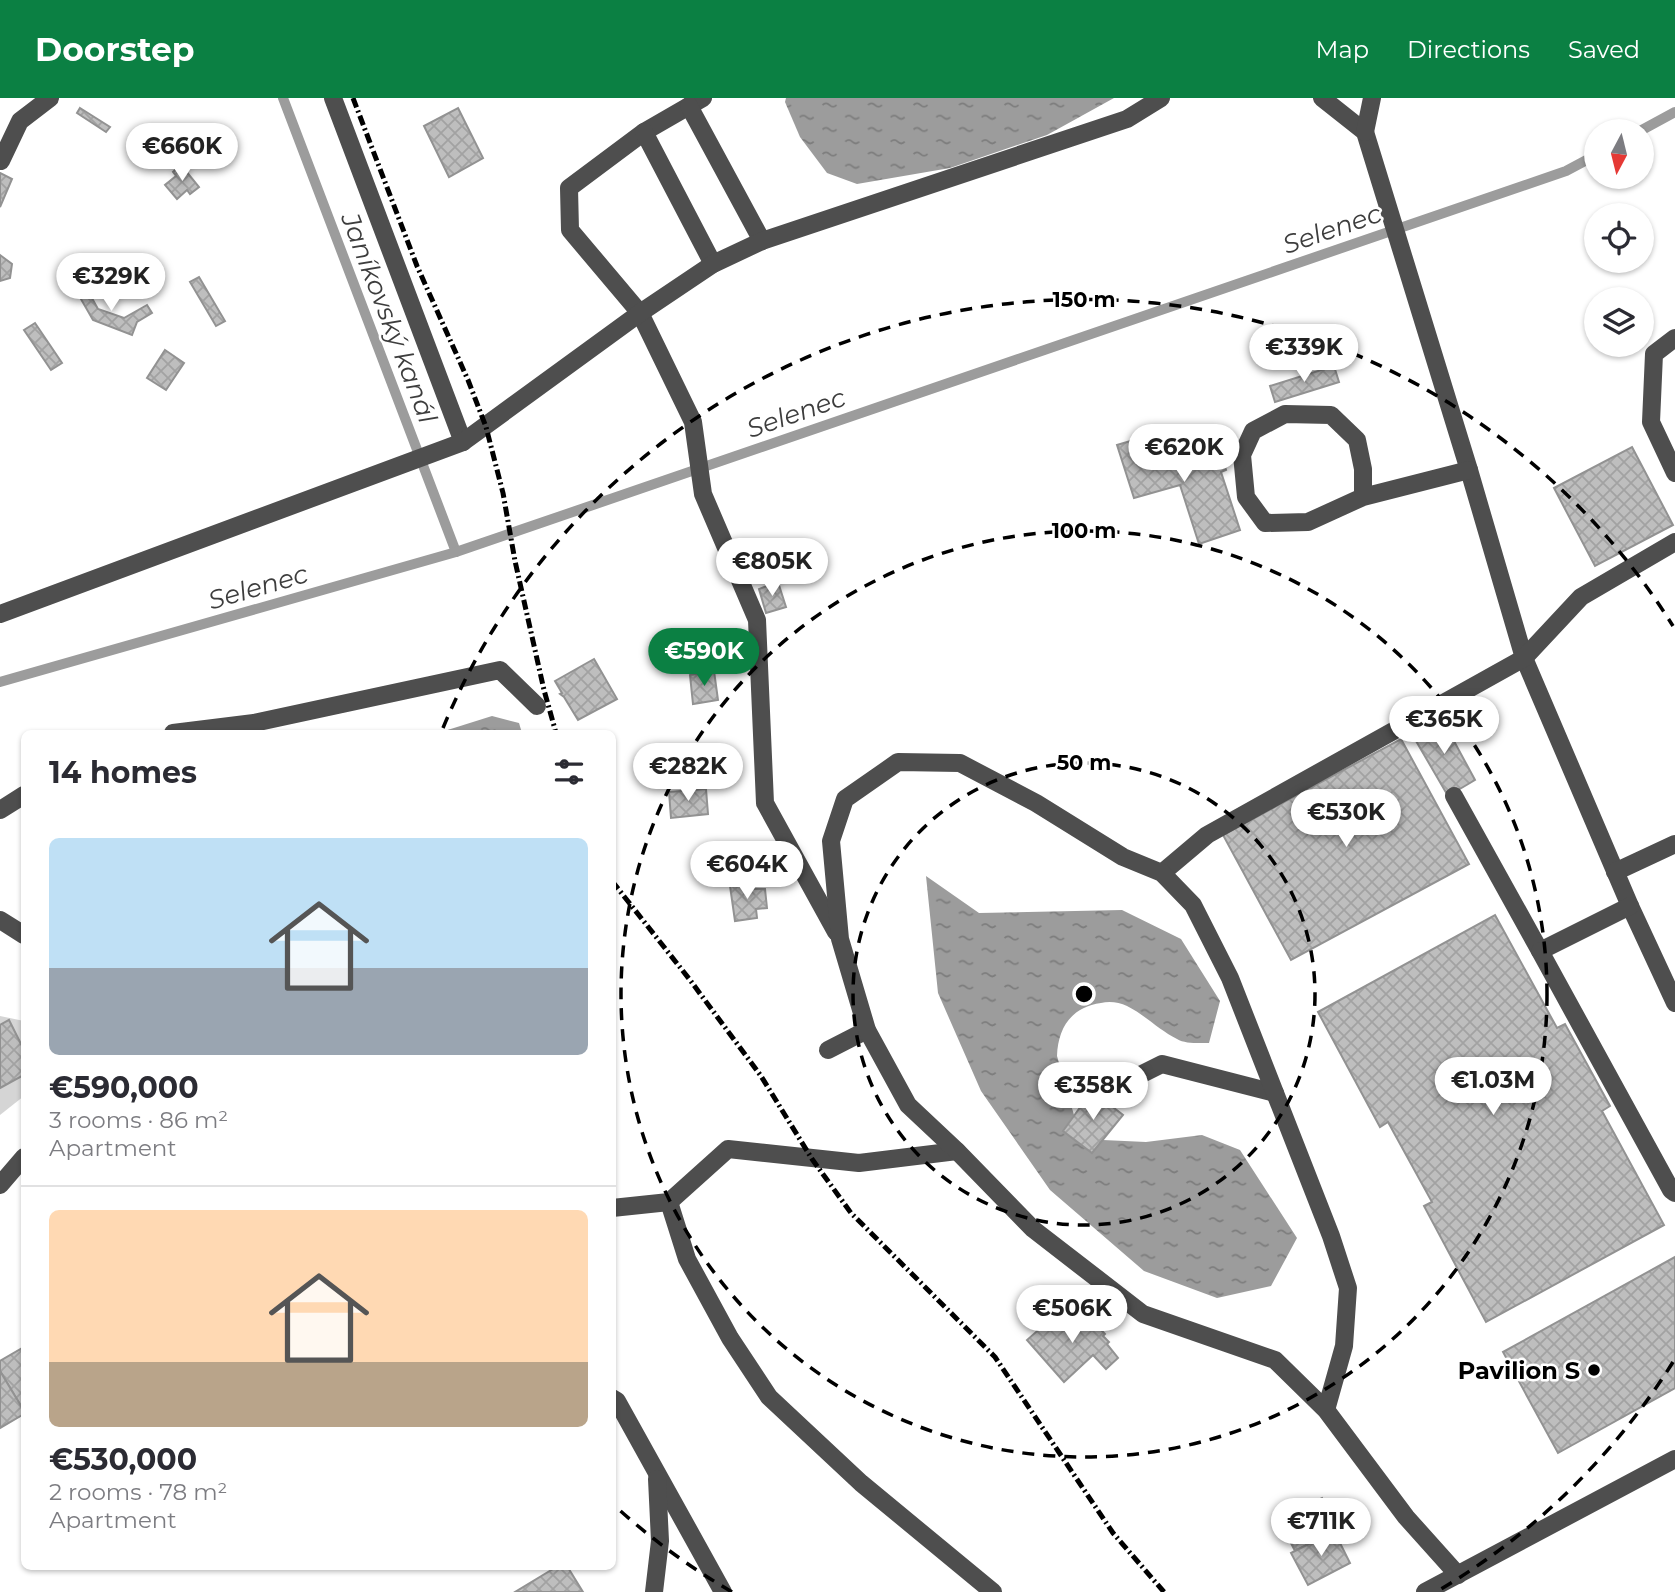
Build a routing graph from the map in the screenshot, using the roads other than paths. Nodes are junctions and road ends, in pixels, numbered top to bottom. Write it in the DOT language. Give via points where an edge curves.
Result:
graph roads {
  1 [pos="50,98"];
  2 [pos="333,98"];
  3 [pos="1161,98"];
  4 [pos="1322,98"];
  5 [pos="1372,98"];
  6 [pos="696,102"];
  7 [pos="644,132"];
  8 [pos="1365,132"];
  9 [pos="1,161"];
  10 [pos="762,241"];
  11 [pos="713,264"];
  12 [pos="640,313"];
  13 [pos="1675,338"];
  14 [pos="463,442"];
  15 [pos="1469,471"];
  16 [pos="1675,473"];
  17 [pos="1363,497"];
  18 [pos="1675,542"];
  19 [pos="0,614"];
  20 [pos="1524,658"];
  21 [pos="537,706"];
  22 [pos="197,730"];
  23 [pos="21,796"];
  24 [pos="1454,796"];
  25 [pos="0,810"];
  26 [pos="1675,844"];
  27 [pos="1615,872"];
  28 [pos="1163,873"];
  29 [pos="1630,906"];
  30 [pos="0,920"];
  31 [pos="21,933"];
  32 [pos="840,939"];
  33 [pos="1540,951"];
  34 [pos="1675,1003"];
  35 [pos="867,1030"];
  36 [pos="828,1050"];
  37 [pos="1120,1085"];
  38 [pos="1275,1093"];
  39 [pos="957,1151"];
  40 [pos="21,1160"];
  41 [pos="0,1185"];
  42 [pos="1675,1194"];
  43 [pos="669,1202"];
  44 [pos="616,1208"];
  45 [pos="616,1400"];
  46 [pos="1326,1410"];
  47 [pos="1675,1459"];
  48 [pos="657,1476"];
  49 [pos="1458,1575"];
  50 [pos="1428,1591"];
  51 [pos="654,1592"];
  52 [pos="723,1592"];
  53 [pos="993,1592"];
  1 -- 9 [label="street" via="20,121"];
  2 -- 14 [label="street"];
  3 -- 10 [label="street" via="1127,119"];
  4 -- 8 [label="street"];
  5 -- 8 [label="street"];
  6 -- 7 [label="street"];
  6 -- 10 [label="street"];
  7 -- 11 [label="street"];
  7 -- 12 [label="street" via="569,188 570,230"];
  8 -- 15 [label="street"];
  10 -- 11 [label="street"];
  11 -- 12 [label="street"];
  12 -- 14 [label="street"];
  12 -- 32 [label="street" via="693,422 702,494 757,620 765,803"];
  13 -- 16 [label="street" via="1654,354 1651,422"];
  14 -- 19 [label="street"];
  15 -- 17 [label="street"];
  15 -- 20 [label="street"];
  17 -- 17 [label="street" via="1308,522 1265,523 1246,496 1242,455 1253,431 1285,414 1331,415 1357,440"];
  18 -- 20 [label="street" via="1581,597"];
  20 -- 27 [label="street"];
  20 -- 28 [label="street" via="1207,835"];
  21 -- 22 [label="street" via="500,670 254,723"];
  23 -- 25 [label="street"];
  24 -- 33 [label="street"];
  26 -- 27 [label="street"];
  27 -- 29 [label="street"];
  28 -- 32 [label="street" via="1123,858 1036,803 960,763 898,762 845,799 831,841"];
  28 -- 38 [label="street" via="1193,905 1218,954"];
  29 -- 33 [label="street"];
  29 -- 34 [label="street"];
  30 -- 31 [label="street"];
  32 -- 35 [label="street"];
  33 -- 42 [label="street"];
  35 -- 36 [label="street"];
  35 -- 39 [label="street" via="908,1105"];
  37 -- 38 [label="street" via="1162,1064"];
  38 -- 46 [label="street" via="1348,1289 1344,1346"];
  39 -- 43 [label="street" via="859,1163 728,1149"];
  39 -- 46 [label="street" via="1033,1229 1143,1314 1275,1360"];
  40 -- 41 [label="street"];
  43 -- 44 [label="street"];
  43 -- 53 [label="street" via="687,1259 769,1397 861,1483"];
  45 -- 48 [label="street"];
  46 -- 49 [label="street" via="1406,1517"];
  47 -- 49 [label="street"];
  48 -- 51 [label="street" via="660,1541"];
  48 -- 52 [label="street"];
  49 -- 50 [label="street"];
}
